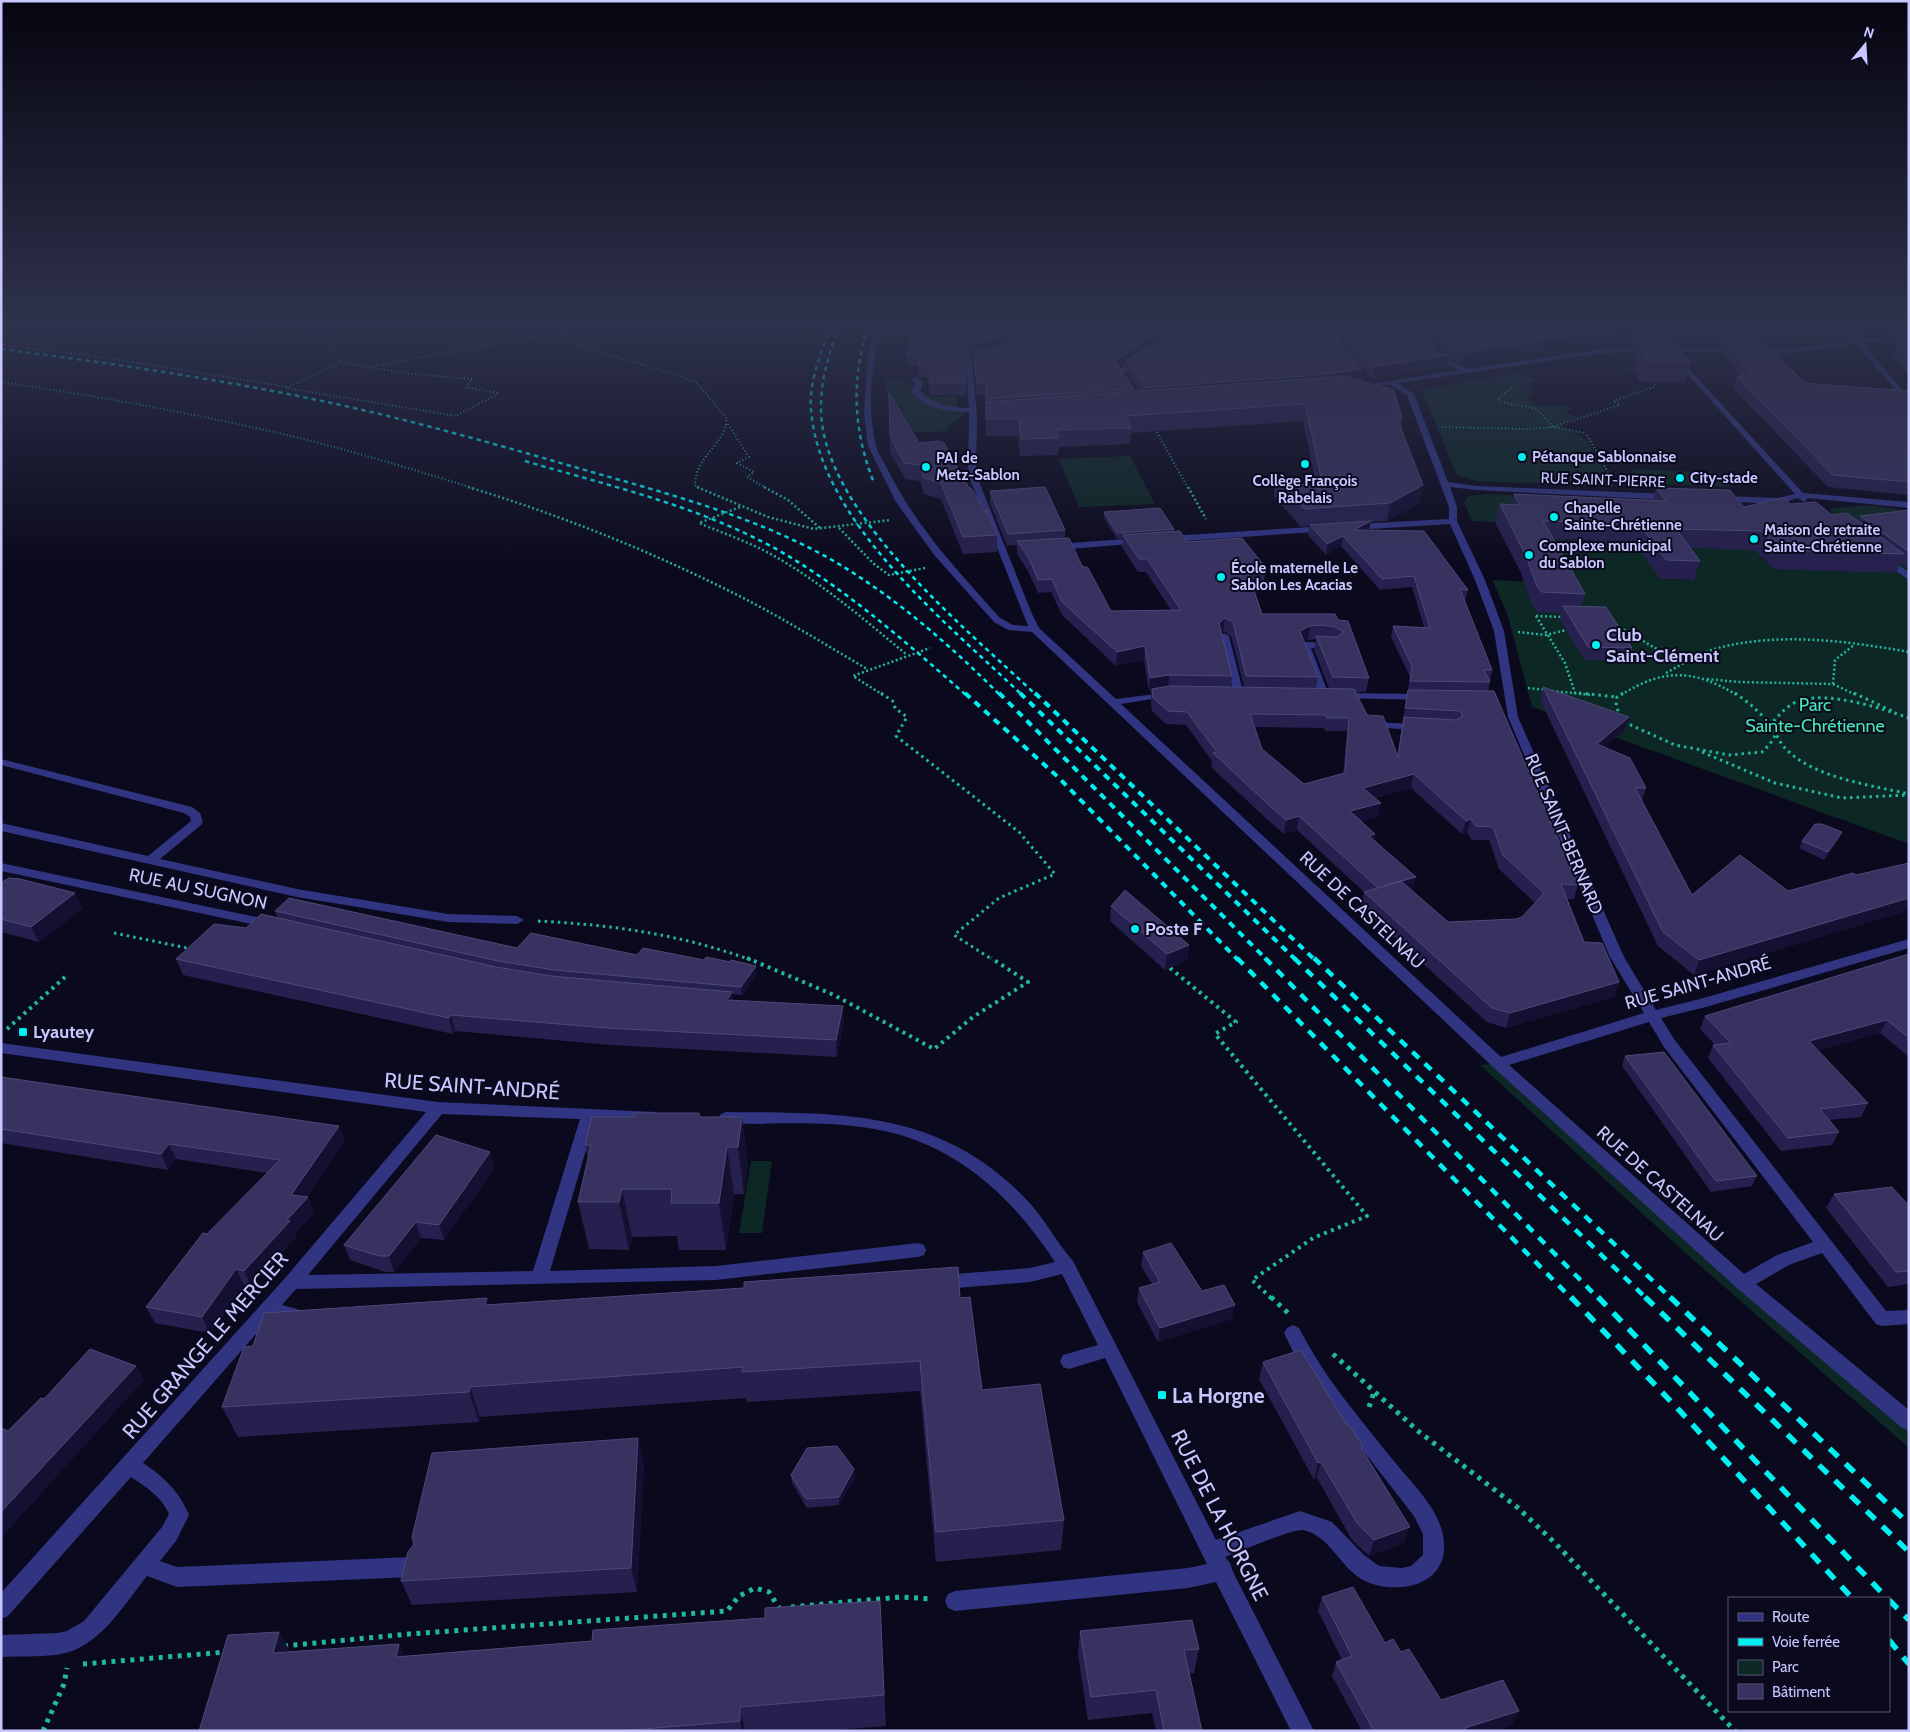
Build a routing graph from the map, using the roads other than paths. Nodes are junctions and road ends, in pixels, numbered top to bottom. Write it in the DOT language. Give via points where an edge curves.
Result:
graph roads {
  1 [pos="868,407"];
  2 [pos="939,407"];
  3 [pos="975,407"];
  4 [pos="1415,407"];
  5 [pos="1720,407"];
  6 [pos="975,413"];
  7 [pos="1445,484"];
  8 [pos="1615,495"];
  9 [pos="1799,495"];
  10 [pos="1674,497"];
  11 [pos="1714,498"];
  12 [pos="1812,505"];
  13 [pos="1909,505"];
  14 [pos="1624,507"];
  15 [pos="1453,522"];
  16 [pos="1042,548"];
  17 [pos="1016,550"];
  18 [pos="1002,551"];
  19 [pos="1874,551"];
  20 [pos="1909,577"];
  21 [pos="1035,629"];
  22 [pos="1224,636"];
  23 [pos="1334,646"];
  24 [pos="1177,694"];
  25 [pos="1239,695"];
  26 [pos="1357,696"];
  27 [pos="1431,697"];
  28 [pos="1495,698"];
  29 [pos="1509,699"];
  30 [pos="1114,702"];
  31 [pos="1426,727"];
  32 [pos="1,762"];
  33 [pos="1,827"];
  34 [pos="149,862"];
  35 [pos="1,866"];
  36 [pos="517,920"];
  37 [pos="280,926"];
  38 [pos="1909,943"];
  39 [pos="1651,1016"];
  40 [pos="1,1048"];
  41 [pos="1498,1063"];
  42 [pos="438,1108"];
  43 [pos="589,1115"];
  44 [pos="666,1117"];
  45 [pos="713,1117"];
  46 [pos="1825,1245"];
  47 [pos="918,1250"];
  48 [pos="1067,1266"];
  49 [pos="539,1278"];
  50 [pos="292,1282"];
  51 [pos="1743,1283"];
  52 [pos="922,1284"];
  53 [pos="267,1310"];
  54 [pos="310,1315"];
  55 [pos="1909,1317"];
  56 [pos="1294,1326"];
  57 [pos="1109,1349"];
  58 [pos="1069,1361"];
  59 [pos="1909,1422"];
  60 [pos="130,1465"];
  61 [pos="1212,1551"];
  62 [pos="145,1565"];
  63 [pos="412,1567"];
  64 [pos="1223,1570"];
  65 [pos="955,1601"];
  66 [pos="1,1609"];
  67 [pos="1,1646"];
  68 [pos="1303,1731"];
  1 -- 21 [label="street" via="872,446 900,502 938,554 997,620 1011,628"];
  2 -- 6 [label="street"];
  3 -- 6 [label="street, RUE DE CASTELNAU"];
  4 -- 7 [label="street, RUE SAINT-BERNARD"];
  5 -- 9 [label="street"];
  6 -- 18 [label="street, RUE DE CASTELNAU" via="972,474"];
  7 -- 8 [label="street, RUE SAINT-PIERRE"];
  7 -- 15 [label="street, RUE SAINT-BERNARD" via="1453,508"];
  8 -- 10 [label="street, RUE SAINT-PIERRE"];
  8 -- 14 [label="street"];
  9 -- 11 [label="street" via="1778,501"];
  9 -- 12 [label="street"];
  9 -- 13 [label="street"];
  15 -- 16 [label="street"];
  15 -- 29 [label="street, RUE SAINT-BERNARD" via="1499,631"];
  17 -- 18 [label="street"];
  18 -- 21 [label="street, RUE DE CASTELNAU"];
  19 -- 20 [label="street"];
  21 -- 30 [label="street, RUE DE CASTELNAU"];
  22 -- 25 [label="street"];
  23 -- 26 [label="street" via="1306,645 1319,695"];
  24 -- 30 [label="street"];
  26 -- 27 [label="street"];
  26 -- 31 [label="street" via="1370,725"];
  28 -- 29 [label="street"];
  29 -- 39 [label="street, RUE SAINT-BERNARD" via="1617,957"];
  30 -- 41 [label="street, RUE DE CASTELNAU"];
  32 -- 34 [label="street" via="160,802 188,810 196,816 197,822 191,829"];
  33 -- 34 [label="street"];
  34 -- 36 [label="street" via="391,910 448,918"];
  35 -- 37 [label="street, RUE AU SUGNON"];
  38 -- 39 [label="street, RUE SAINT-ANDRÉ"];
  39 -- 41 [label="street, RUE SAINT-ANDRÉ"];
  39 -- 46 [label="street, RUE SAINT-BERNARD"];
  40 -- 42 [label="street, RUE SAINT-ANDRÉ"];
  41 -- 51 [label="street, RUE DE CASTELNAU"];
  42 -- 43 [label="street, RUE SAINT-ANDRÉ"];
  42 -- 50 [label="street, RUE GRANGE LE MERCIER"];
  43 -- 44 [label="street, RUE SAINT-ANDRÉ"];
  43 -- 49 [label="street"];
  45 -- 48 [label="street, RUE DE LA HORGNE" via="837,1119 916,1134 978,1167 1004,1187 1029,1211"];
  46 -- 51 [label="street" via="1783,1260"];
  46 -- 55 [label="street, RUE SAINT-BERNARD" via="1882,1319"];
  47 -- 49 [label="street" via="716,1274"];
  48 -- 52 [label="street" via="1030,1275"];
  48 -- 57 [label="street, RUE DE LA HORGNE"];
  49 -- 50 [label="street"];
  50 -- 53 [label="street, RUE GRANGE LE MERCIER"];
  51 -- 59 [label="street, RUE DE CASTELNAU"];
  53 -- 54 [label="street"];
  53 -- 60 [label="street, RUE GRANGE LE MERCIER"];
  56 -- 61 [label="street" via="1305,1360 1421,1510 1433,1533 1434,1553 1430,1566 1419,1574 1398,1579 1377,1576 1363,1568 1326,1530 1300,1520"];
  57 -- 58 [label="street"];
  57 -- 61 [label="street, RUE DE LA HORGNE"];
  60 -- 62 [label="street" via="158,1484 175,1501 179,1515"];
  60 -- 66 [label="street, RUE GRANGE LE MERCIER"];
  61 -- 64 [label="street, RUE DE LA HORGNE"];
  62 -- 63 [label="street" via="177,1577"];
  62 -- 67 [label="street" via="91,1628 71,1640 57,1644"];
  64 -- 65 [label="street" via="1188,1578"];
  64 -- 68 [label="street, RUE DE LA HORGNE"];
}
